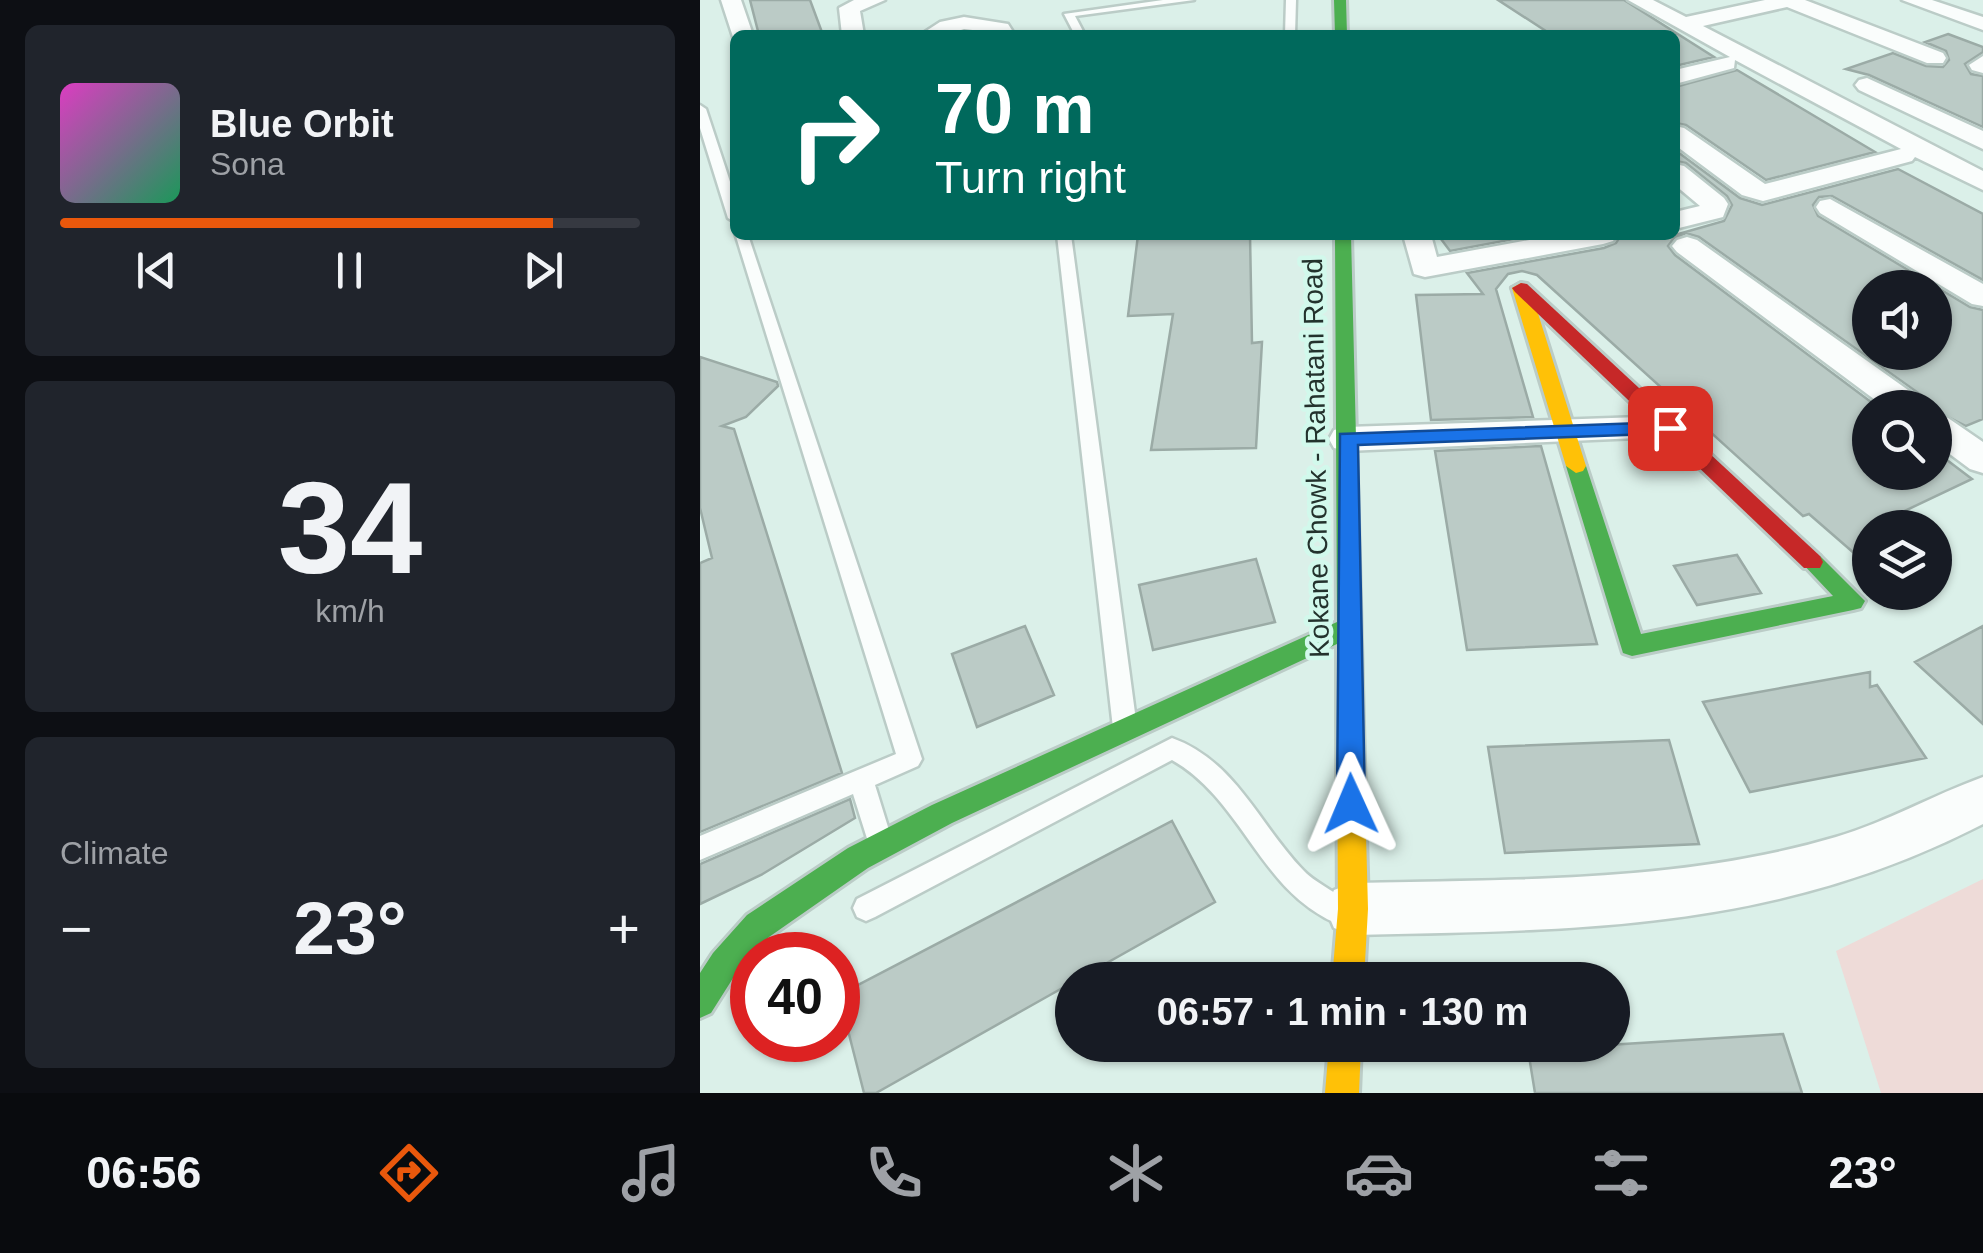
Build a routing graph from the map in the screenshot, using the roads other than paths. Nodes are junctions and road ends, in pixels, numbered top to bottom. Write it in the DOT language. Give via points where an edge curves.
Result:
graph roads {
  1 [pos="731,0"];
  2 [pos="875,0"];
  3 [pos="1189,0"];
  4 [pos="1291,0"];
  5 [pos="1340,0"];
  6 [pos="1674,0"];
  7 [pos="1788,0"];
  8 [pos="1912,0"];
  9 [pos="1629,4"];
  10 [pos="1711,18"];
  11 [pos="1983,24"];
  12 [pos="740,30"];
  13 [pos="852,30"];
  14 [pos="938,30"];
  15 [pos="1002,30"];
  16 [pos="1077,30"];
  17 [pos="1290,30"];
  18 [pos="1341,30"];
  19 [pos="1668,30"];
  20 [pos="1680,33"];
  21 [pos="1680,37"];
  22 [pos="1680,37"];
  23 [pos="1726,63"];
  24 [pos="1680,76"];
  25 [pos="1867,85"];
  26 [pos="1827,97"];
  27 [pos="700,110"];
  28 [pos="1680,137"];
  29 [pos="1983,141"];
  30 [pos="1680,176"];
  31 [pos="1976,190"];
  32 [pos="730,203"];
  33 [pos="1830,207"];
  34 [pos="1681,233"];
  35 [pos="742,240"];
  36 [pos="1065,240"];
  37 [pos="1344,240"];
  38 [pos="1418,240"];
  39 [pos="1577,240"];
  40 [pos="1983,297"];
  41 [pos="1886,390"];
  42 [pos="1670,428"];
  43 [pos="1568,431"];
  44 [pos="1952,438"];
  45 [pos="1347,439"];
  46 [pos="1983,460"];
  47 [pos="1348,628"];
  48 [pos="1125,730"];
  49 [pos="861,779"];
  50 [pos="1983,799"];
  51 [pos="881,846"];
  52 [pos="700,848"];
  53 [pos="866,908"];
  54 [pos="1352,915"];
  55 [pos="1349,962"];
  56 [pos="700,1002"];
  57 [pos="1344,1062"];
  58 [pos="1342,1093"];
  1 -- 12 [label="street"];
  2 -- 13 [label="street" via="850,8"];
  3 -- 16 [label="lane" via="1069,14"];
  4 -- 17 [label="lane"];
  5 -- 18 [label="street"];
  6 -- 10 [label="street"];
  7 -- 10 [label="street"];
  7 -- 25 [label="street" via="1935,58"];
  8 -- 11 [label="street"];
  9 -- 19 [label="street"];
  10 -- 20 [label="street"];
  14 -- 15 [label="street" via="986,24"];
  21 -- 23 [label="street"];
  22 -- 26 [label="street"];
  23 -- 24 [label="street"];
  23 -- 28 [label="street" via="1903,156 1763,193"];
  25 -- 26 [label="street"];
  25 -- 29 [label="street"];
  26 -- 31 [label="street"];
  27 -- 32 [label="lane"];
  30 -- 34 [label="street" via="1714,204"];
  33 -- 40 [label="street"];
  34 -- 41 [label="street"];
  35 -- 49 [label="lane" via="910,758"];
  36 -- 48 [label="lane"];
  37 -- 45 [label="street, Kokane Chowk - Rahatani Road"];
  38 -- 39 [label="street" via="1425,268"];
  42 -- 43 [label="street"];
  42 -- 43 [label="street" via="1520,288"];
  42 -- 43 [label="street" via="1854,601 1632,646"];
  43 -- 45 [label="street"];
  44 -- 46 [label="street"];
  45 -- 47 [label="street, Kokane Chowk - Rahatani Road"];
  47 -- 48 [label="street"];
  47 -- 54 [label="street, Kokane Chowk - Rahatani Road"];
  48 -- 51 [label="street"];
  49 -- 51 [label="lane"];
  49 -- 52 [label="lane"];
  50 -- 54 [label="street" via="1945,821 1790,876 1600,902"];
  51 -- 56 [label="street" via="758,926"];
  53 -- 54 [label="lane" via="1172,748 1231,792 1299,885"];
  54 -- 55 [label="street, Kokane Chowk - Rahatani Road"];
  57 -- 58 [label="street"];
}
